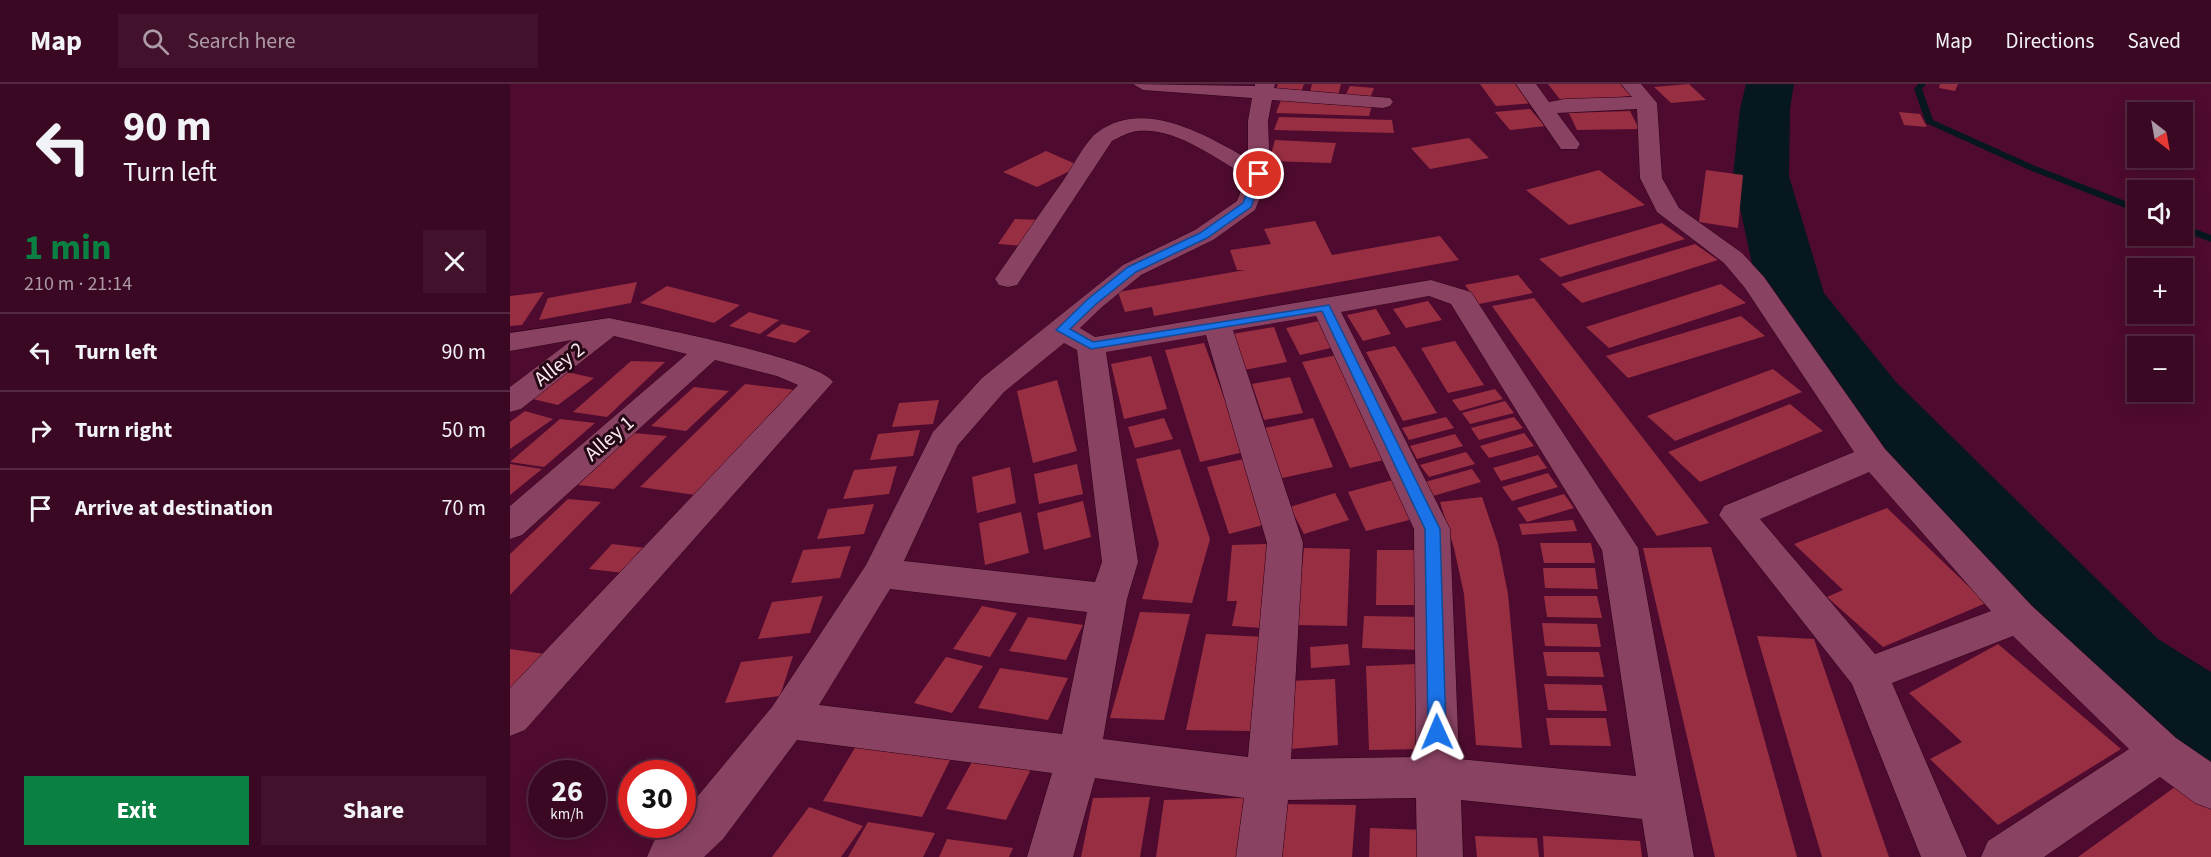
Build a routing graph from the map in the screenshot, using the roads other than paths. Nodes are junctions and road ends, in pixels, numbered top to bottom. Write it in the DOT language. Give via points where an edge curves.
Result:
graph roads {
  1 [pos="1143,84"];
  2 [pos="1526,84"];
  3 [pos="1264,89"];
  4 [pos="1639,94"];
  5 [pos="1383,102"];
  6 [pos="1546,109"];
  7 [pos="1569,144"];
  8 [pos="1259,174"];
  9 [pos="1008,279"];
  10 [pos="1325,307"];
  11 [pos="1217,324"];
  12 [pos="609,326"];
  13 [pos="1077,338"];
  14 [pos="510,342"];
  15 [pos="709,350"];
  16 [pos="510,402"];
  17 [pos="1874,457"];
  18 [pos="510,526"];
  19 [pos="880,573"];
  20 [pos="1108,599"];
  21 [pos="2019,617"];
  22 [pos="1868,674"];
  23 [pos="510,717"];
  24 [pos="787,720"];
  25 [pos="2162,752"];
  26 [pos="1079,756"];
  27 [pos="1438,777"];
  28 [pos="1268,780"];
  29 [pos="2211,788"];
  30 [pos="1661,800"];
  31 [pos="670,857"];
  32 [pos="1050,857"];
  33 [pos="1259,857"];
  34 [pos="1440,857"];
  35 [pos="1671,857"];
  36 [pos="1944,857"];
  37 [pos="2004,857"];
  1 -- 3 [label="street"];
  2 -- 6 [label="street"];
  3 -- 5 [label="street"];
  3 -- 8 [label="street" via="1258,121"];
  4 -- 6 [label="street"];
  4 -- 17 [label="street" via="1651,178 1669,212 1733,258 1755,283"];
  6 -- 7 [label="street"];
  8 -- 9 [label="street" via="1181,132 1127,126 1104,137"];
  8 -- 13 [label="street" via="1247,205 1204,235 1132,270 1092,301"];
  10 -- 11 [label="street"];
  10 -- 27 [label="street" via="1432,529"];
  10 -- 30 [label="street" via="1431,288 1461,298 1620,548"];
  11 -- 13 [label="street"];
  11 -- 28 [label="street" via="1285,543"];
  12 -- 14 [label="street"];
  12 -- 15 [label="street"];
  12 -- 16 [label="street, Alley 2"];
  13 -- 19 [label="street" via="993,385 944,440"];
  13 -- 20 [label="street" via="1120,562"];
  15 -- 18 [label="street, Alley 1"];
  15 -- 23 [label="street" via="787,369 818,382"];
  17 -- 21 [label="street"];
  17 -- 22 [label="street" via="1736,515"];
  19 -- 20 [label="street"];
  19 -- 24 [label="street"];
  20 -- 26 [label="street"];
  21 -- 22 [label="street"];
  21 -- 25 [label="street"];
  22 -- 36 [label="street"];
  24 -- 26 [label="street"];
  24 -- 31 [label="street" via="707,823"];
  25 -- 29 [label="street"];
  25 -- 37 [label="street"];
  26 -- 28 [label="street"];
  26 -- 32 [label="street"];
  27 -- 28 [label="street"];
  27 -- 30 [label="street"];
  27 -- 34 [label="street"];
  28 -- 33 [label="street"];
  30 -- 35 [label="street"];
}
